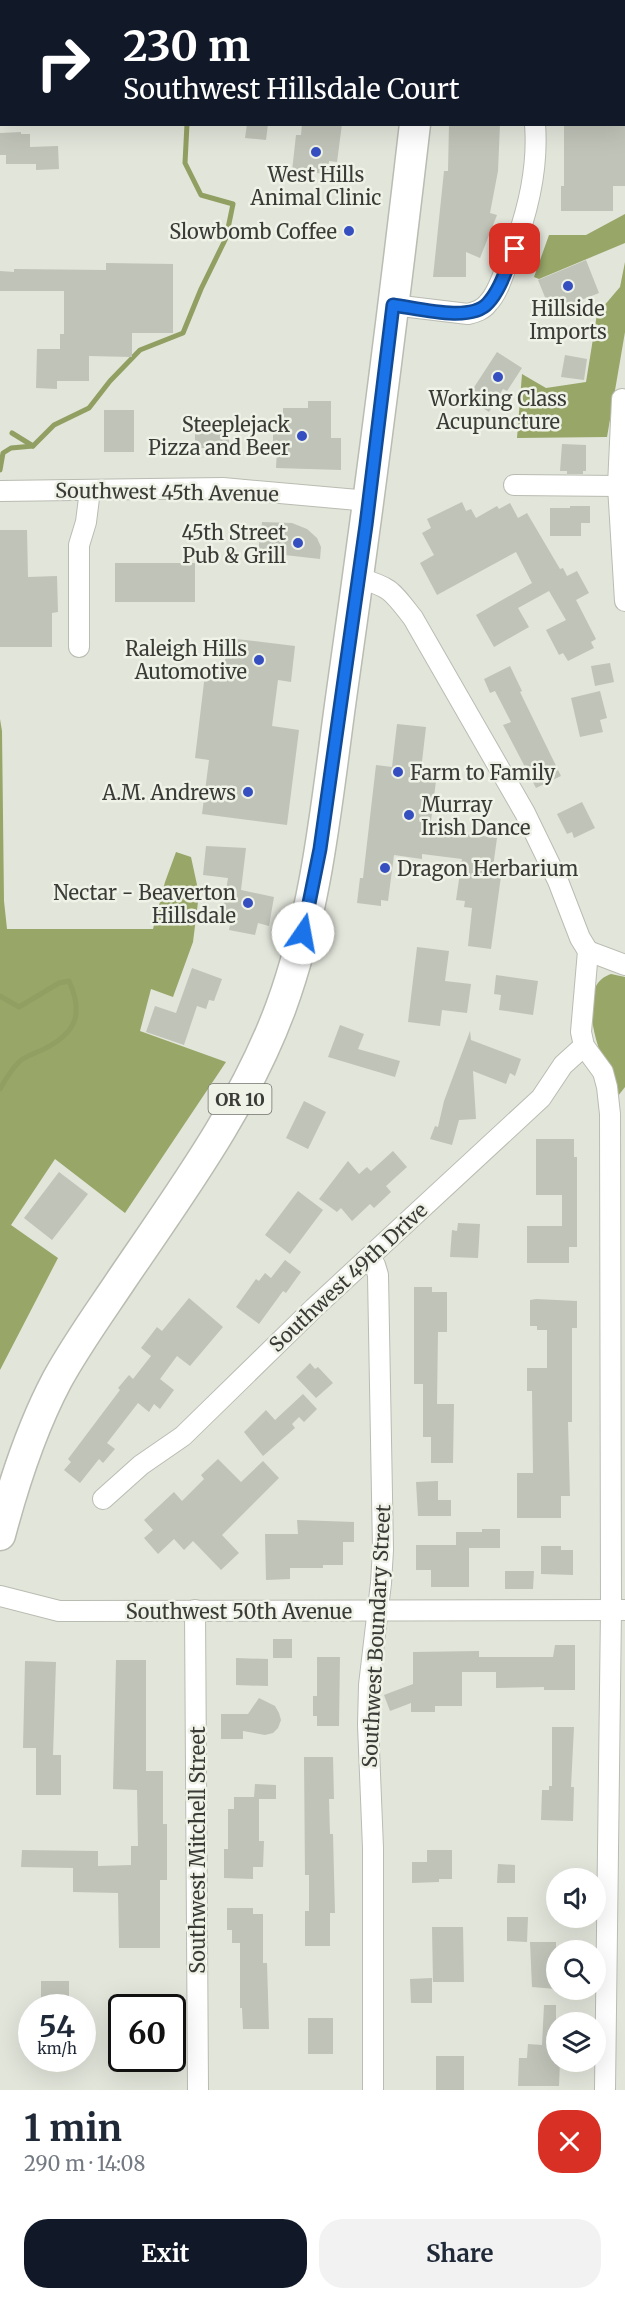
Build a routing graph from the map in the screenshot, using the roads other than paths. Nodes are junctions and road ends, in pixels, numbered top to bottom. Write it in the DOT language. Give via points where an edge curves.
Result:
graph roads {
  1 [pos="415,126"];
  2 [pos="535,126"];
  3 [pos="393,305"];
  4 [pos="622,399"];
  5 [pos="514,485"];
  6 [pos="618,486"];
  7 [pos="90,490"];
  8 [pos="0,491"];
  9 [pos="369,501"];
  10 [pos="358,578"];
  11 [pos="625,601"];
  12 [pos="79,647"];
  13 [pos="588,951"];
  14 [pos="625,965"];
  15 [pos="584,1046"];
  16 [pos="369,1257"];
  17 [pos="103,1499"];
  18 [pos="0,1535"];
  19 [pos="0,1596"];
  20 [pos="195,1610"];
  21 [pos="378,1610"];
  22 [pos="618,1610"];
  23 [pos="198,2090"];
  24 [pos="373,2090"];
  25 [pos="605,2090"];
  1 -- 3 [label="main road, OR 10"];
  2 -- 3 [label="street" via="527,211 515,249 489,303 468,314"];
  3 -- 9 [label="main road, OR 10"];
  4 -- 6 [label="street"];
  5 -- 6 [label="street"];
  6 -- 11 [label="street"];
  7 -- 8 [label="street, Southwest 45th Avenue"];
  7 -- 9 [label="street, Southwest 45th Avenue" via="222,488"];
  7 -- 12 [label="street" via="79,545"];
  9 -- 10 [label="main road, OR 10"];
  10 -- 13 [label="street" via="390,590 413,618 525,813"];
  10 -- 18 [label="main road, OR 10" via="320,849 307,918 281,1006 257,1064 218,1138 57,1381 29,1444"];
  13 -- 14 [label="street"];
  13 -- 15 [label="street" via="580,1032"];
  15 -- 16 [label="street, Southwest 49th Drive" via="562,1065 541,1098"];
  15 -- 22 [label="street" via="603,1072 610,1114"];
  16 -- 17 [label="street, Southwest 49th Drive" via="183,1436 141,1465"];
  16 -- 21 [label="street, Southwest Boundary Street" via="378,1282 382,1550"];
  19 -- 20 [label="street, Southwest 50th Avenue" via="59,1611"];
  20 -- 21 [label="street, Southwest 50th Avenue"];
  20 -- 23 [label="street, Southwest Mitchell Street"];
  21 -- 22 [label="street, Southwest 50th Avenue"];
  21 -- 24 [label="street, Southwest Boundary Street" via="368,1725 373,1848"];
  22 -- 25 [label="street"];
}
